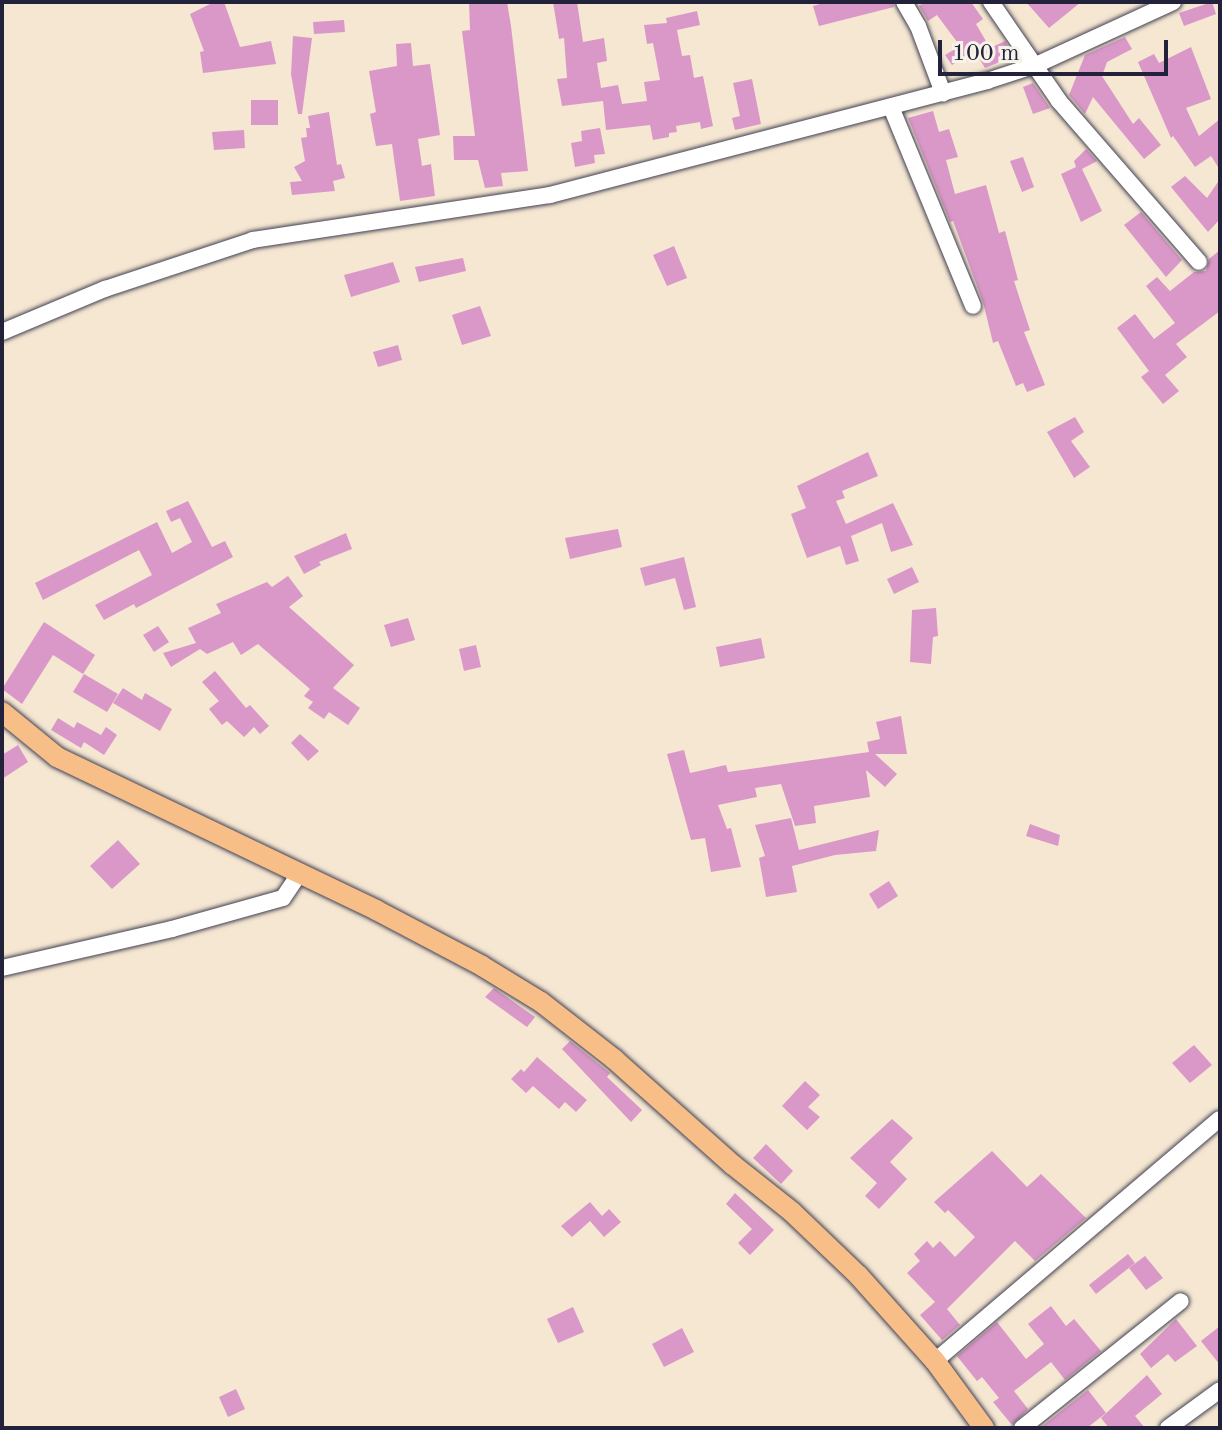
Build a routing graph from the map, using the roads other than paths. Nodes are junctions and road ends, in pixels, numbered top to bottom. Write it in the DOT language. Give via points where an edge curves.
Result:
graph roads {
  1 [pos="904,2"];
  2 [pos="991,2"];
  3 [pos="1173,2"];
  4 [pos="1036,65"];
  5 [pos="943,93"];
  6 [pos="891,107"];
  7 [pos="1199,262"];
  8 [pos="973,306"];
  9 [pos="2,332"];
  10 [pos="2,712"];
  11 [pos="300,873"];
  12 [pos="2,968"];
  13 [pos="1219,1119"];
  14 [pos="1181,1301"];
  15 [pos="935,1361"];
  16 [pos="1220,1390"];
  17 [pos="984,1428"];
  18 [pos="1022,1428"];
  19 [pos="1168,1428"];
  1 -- 5 [label="street"];
  2 -- 4 [label="street"];
  3 -- 4 [label="street"];
  4 -- 5 [label="street"];
  4 -- 7 [label="street" via="1059,101"];
  5 -- 6 [label="street"];
  6 -- 8 [label="street"];
  6 -- 9 [label="street" via="550,195 253,240 105,289"];
  10 -- 11 [label="main road" via="57,757"];
  11 -- 12 [label="street" via="283,898"];
  11 -- 15 [label="main road" via="541,1002 792,1212"];
  13 -- 15 [label="street"];
  14 -- 18 [label="street"];
  15 -- 17 [label="main road"];
  16 -- 19 [label="street"];
}
